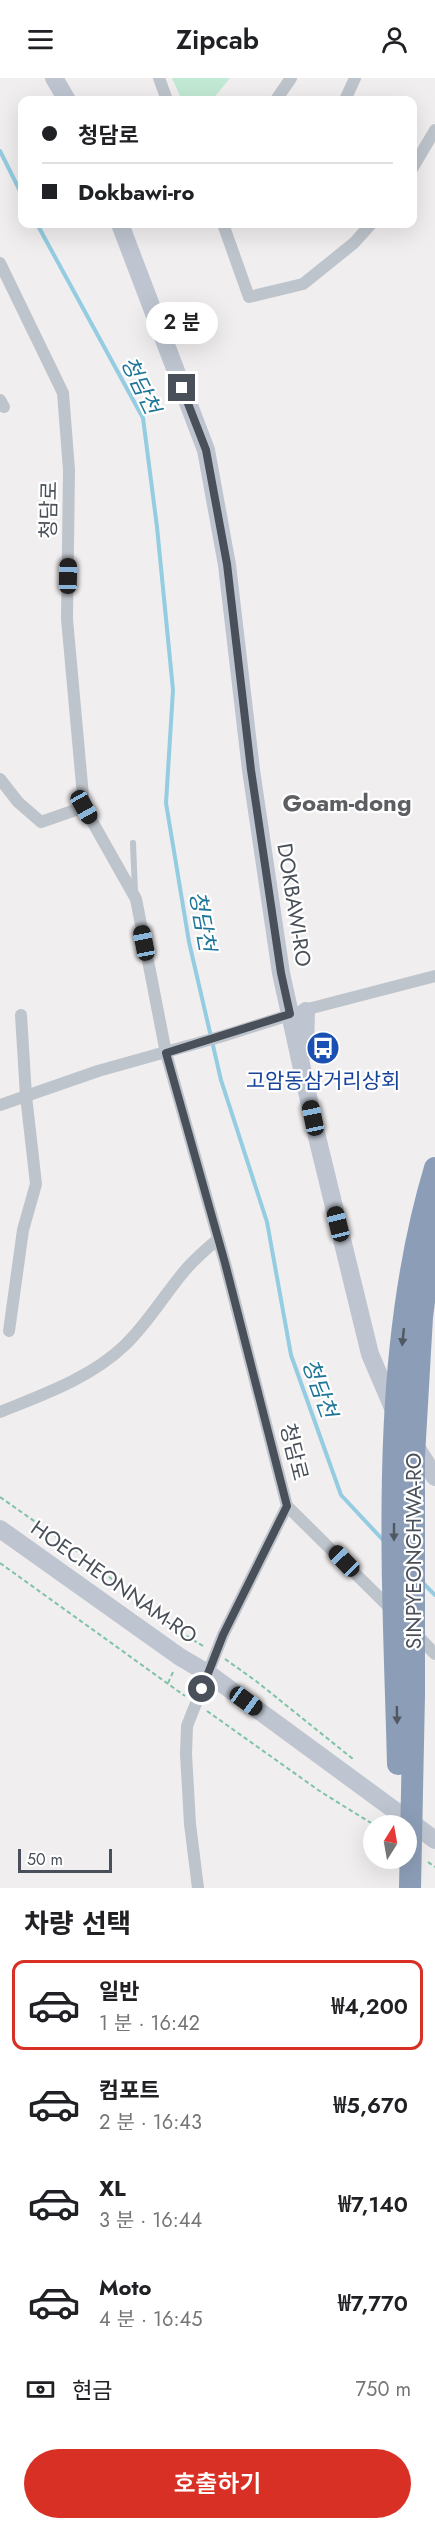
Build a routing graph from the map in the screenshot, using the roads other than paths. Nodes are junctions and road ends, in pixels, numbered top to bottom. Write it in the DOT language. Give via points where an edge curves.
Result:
graph roads {
  1 [pos="54,78"];
  2 [pos="159,78"];
  3 [pos="291,78"];
  4 [pos="355,78"];
  5 [pos="65,96"];
  6 [pos="166,96"];
  7 [pos="279,96"];
  8 [pos="347,96"];
  9 [pos="435,130"];
  10 [pos="417,161"];
  11 [pos="122,228"];
  12 [pos="224,228"];
  13 [pos="367,228"];
  14 [pos="0,263"];
  15 [pos="0,779"];
  16 [pos="84,807"];
  17 [pos="133,843"];
  18 [pos="136,899"];
  19 [pos="435,976"];
  20 [pos="301,1011"];
  21 [pos="21,1015"];
  22 [pos="170,1052"];
  23 [pos="26,1096"];
  24 [pos="0,1105"];
  25 [pos="435,1168"];
  26 [pos="435,1215"];
  27 [pos="218,1239"];
  28 [pos="9,1330"];
  29 [pos="0,1412"];
  30 [pos="435,1477"];
  31 [pos="287,1506"];
  32 [pos="0,1529"];
  33 [pos="435,1654"];
  34 [pos="208,1674"];
  35 [pos="405,1773"];
  36 [pos="399,1815"];
  37 [pos="435,1840"];
  38 [pos="403,1874"];
  39 [pos="198,1888"];
  1 -- 5 [label="main road"];
  2 -- 6 [label="street"];
  3 -- 7 [label="street"];
  4 -- 8 [label="street"];
  9 -- 10 [label="street"];
  11 -- 20 [label="main road, DOKBAWI-RO" via="206,450 227,564 251,770 281,973"];
  12 -- 13 [label="street" via="249,297 303,284"];
  14 -- 16 [label="street, 청담로" via="63,393 69,470 67,619"];
  15 -- 16 [label="street" via="41,822"];
  16 -- 18 [label="street, 청담로"];
  17 -- 18 [label="lane"];
  18 -- 22 [label="street, 청담로"];
  19 -- 20 [label="street"];
  20 -- 22 [label="street"];
  20 -- 30 [label="main road, DOKBAWI-RO" via="305,1078 369,1354 390,1405"];
  21 -- 23 [label="street"];
  22 -- 23 [label="street"];
  22 -- 27 [label="street, 청담로"];
  23 -- 24 [label="street"];
  23 -- 28 [label="street" via="36,1184 23,1230"];
  25 -- 35 [label="highway, SINPYEONGHWA-RO, one-way" via="409,1279 394,1464 395,1660"];
  26 -- 35 [label="highway, SINPYEONGHWA-RO" via="422,1317 414,1456 414,1695"];
  27 -- 29 [label="street" via="183,1272 123,1347 54,1390"];
  27 -- 31 [label="street, 청담로"];
  31 -- 33 [label="street"];
  31 -- 34 [label="street, 청담로" via="223,1635"];
  32 -- 34 [label="main road, HOECHEONNAM-RO"];
  34 -- 37 [label="main road, HOECHEONNAM-RO"];
  34 -- 39 [label="street, 청담로" via="187,1726"];
  35 -- 36 [label="highway, SINPYEONGHWA-RO"];
  35 -- 38 [label="highway, SINPYEONGHWA-RO"];
}
